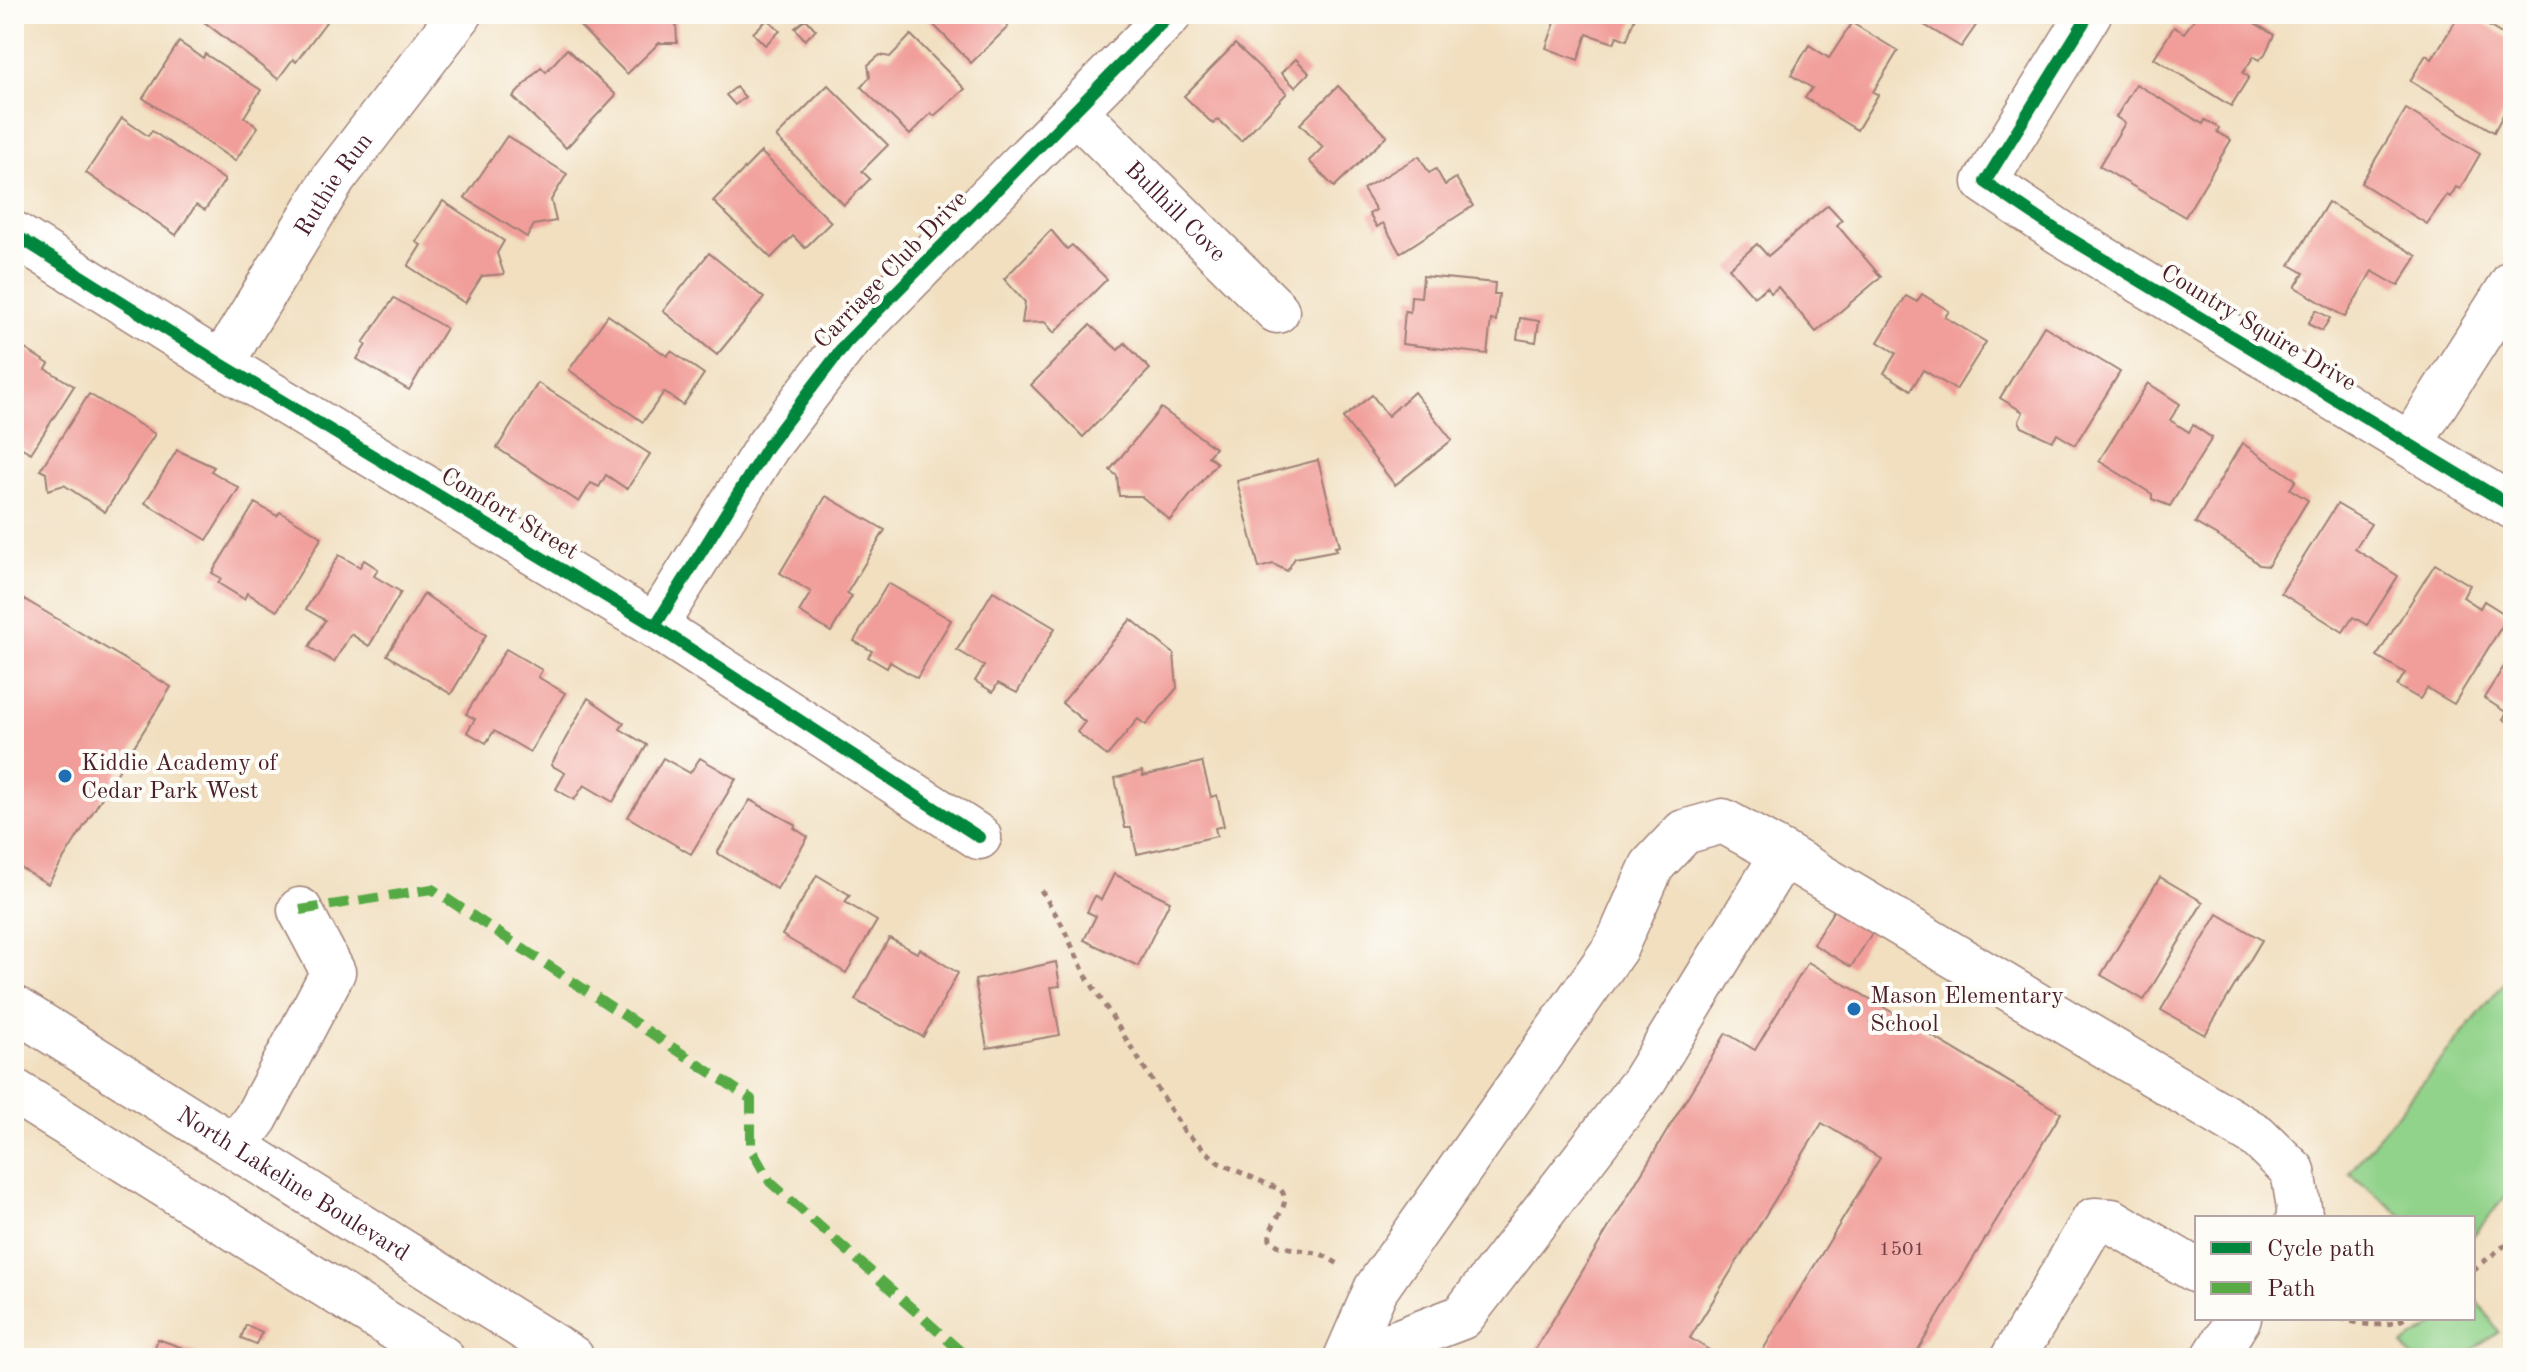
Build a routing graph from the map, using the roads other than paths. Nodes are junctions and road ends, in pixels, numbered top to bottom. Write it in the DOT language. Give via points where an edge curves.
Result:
graph roads {
  1 [pos="460,14"];
  2 [pos="1170,14"];
  3 [pos="2089,14"];
  4 [pos="1075,111"];
  5 [pos="14,234"];
  6 [pos="2513,282"];
  7 [pos="1277,311"];
  8 [pos="221,364"];
  9 [pos="2410,444"];
  10 [pos="2513,507"];
  11 [pos="655,626"];
  12 [pos="979,837"];
  13 [pos="1783,854"];
  14 [pos="300,910"];
  15 [pos="14,1008"];
  16 [pos="14,1091"];
  17 [pos="235,1146"];
  18 [pos="2299,1216"];
  19 [pos="2195,1270"];
  20 [pos="2238,1320"];
  21 [pos="1350,1351"];
  22 [pos="442,1358"];
  23 [pos="572,1358"];
  24 [pos="2013,1358"];
  25 [pos="2214,1358"];
  1 -- 8 [label="street, Ruthie Run" via="334,178"];
  2 -- 4 [label="street, Carriage Club Drive"];
  3 -- 9 [label="street, Country Squire Drive" via="1985,182"];
  4 -- 7 [label="street, Bullhill Cove"];
  4 -- 11 [label="street, Carriage Club Drive" via="846,343 767,447"];
  5 -- 8 [label="street, Comfort Street"];
  6 -- 9 [label="street"];
  8 -- 11 [label="street, Comfort Street"];
  9 -- 10 [label="street, Country Squire Drive"];
  11 -- 12 [label="street, Comfort Street"];
  13 -- 18 [label="street" via="2257,1136 2293,1171"];
  13 -- 21 [label="street" via="1643,1082 1462,1317 1389,1345"];
  13 -- 21 [label="street" via="1723,821 1684,832 1652,866 1616,947 1376,1289"];
  14 -- 17 [label="street" via="333,972 256,1118"];
  15 -- 17 [label="street, North Lakeline Boulevard"];
  16 -- 22 [label="street"];
  17 -- 23 [label="street, North Lakeline Boulevard"];
  19 -- 24 [label="street" via="2112,1221 2094,1220"];
  20 -- 25 [label="street"];
}
